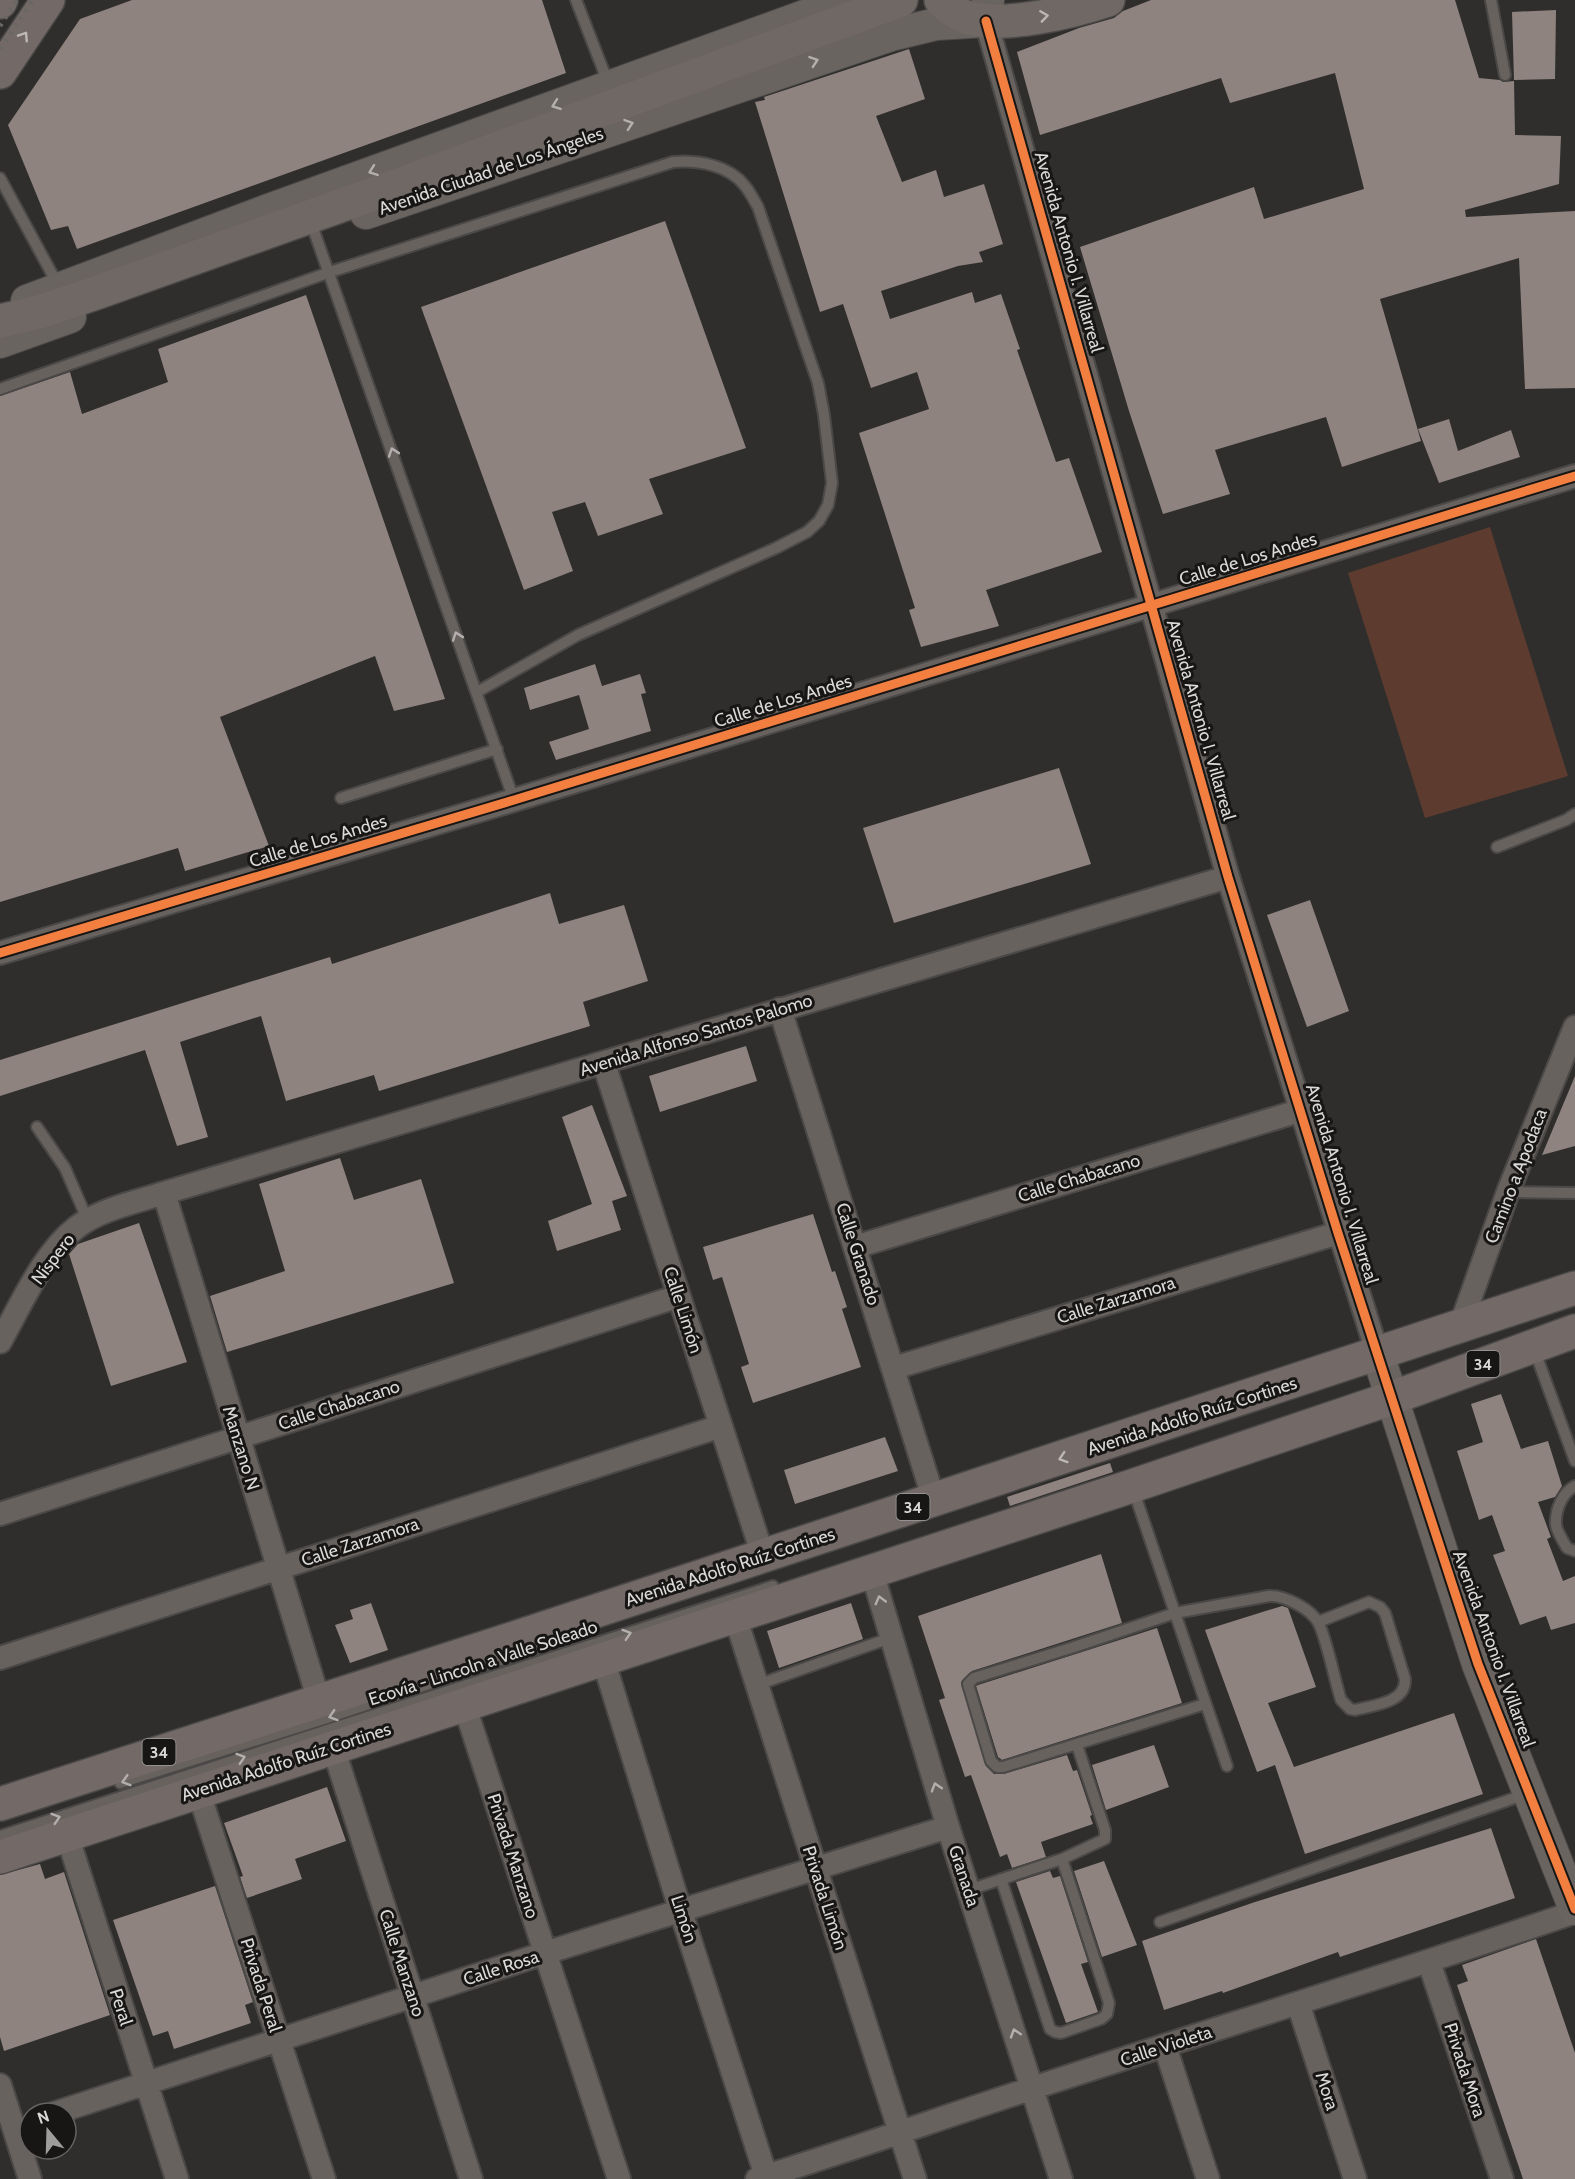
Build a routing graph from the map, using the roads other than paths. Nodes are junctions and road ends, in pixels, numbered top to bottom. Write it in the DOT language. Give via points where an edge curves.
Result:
graph roads {
  1 [pos="48,0"];
  2 [pos="576,0"];
  3 [pos="901,0"];
  4 [pos="941,0"];
  5 [pos="1108,0"];
  6 [pos="1491,0"];
  7 [pos="835,2"];
  8 [pos="987,10"];
  9 [pos="0,72"];
  10 [pos="1505,75"];
  11 [pos="609,85"];
  12 [pos="0,178"];
  13 [pos="314,231"];
  14 [pos="330,272"];
  15 [pos="60,288"];
  16 [pos="0,313"];
  17 [pos="0,321"];
  18 [pos="0,342"];
  19 [pos="0,389"];
  20 [pos="1575,476"];
  21 [pos="1152,605"];
  22 [pos="477,692"];
  23 [pos="497,749"];
  24 [pos="341,798"];
  25 [pos="514,800"];
  26 [pos="1575,814"];
  27 [pos="1497,847"];
  28 [pos="1228,877"];
  29 [pos="0,952"];
  30 [pos="780,1009"];
  31 [pos="1575,1027"];
  32 [pos="604,1064"];
  33 [pos="1302,1110"];
  34 [pos="37,1127"];
  35 [pos="1508,1192"];
  36 [pos="164,1193"];
  37 [pos="1575,1193"];
  38 [pos="88,1221"];
  39 [pos="1338,1233"];
  40 [pos="855,1247"];
  41 [pos="1575,1288"];
  42 [pos="679,1296"];
  43 [pos="1575,1325"];
  44 [pos="1460,1327"];
  45 [pos="1575,1331"];
  46 [pos="0,1342"];
  47 [pos="1533,1345"];
  48 [pos="894,1368"];
  49 [pos="1422,1375"];
  50 [pos="1385,1377"];
  51 [pos="721,1426"];
  52 [pos="237,1437"];
  53 [pos="1575,1461"];
  54 [pos="1132,1486"];
  55 [pos="1575,1486"];
  56 [pos="934,1500"];
  57 [pos="0,1514"];
  58 [pos="1575,1551"];
  59 [pos="763,1556"];
  60 [pos="277,1569"];
  61 [pos="872,1572"];
  62 [pos="788,1581"];
  63 [pos="1175,1613"];
  64 [pos="735,1616"];
  65 [pos="1318,1622"];
  66 [pos="890,1638"];
  67 [pos="548,1644"];
  68 [pos="0,1658"];
  69 [pos="603,1659"];
  70 [pos="757,1685"];
  71 [pos="319,1701"];
  72 [pos="464,1704"];
  73 [pos="1205,1704"];
  74 [pos="1077,1745"];
  75 [pos="333,1747"];
  76 [pos="1227,1766"];
  77 [pos="112,1785"];
  78 [pos="198,1790"];
  79 [pos="1529,1793"];
  80 [pos="0,1804"];
  81 [pos="948,1827"];
  82 [pos="67,1835"];
  83 [pos="0,1836"];
  84 [pos="0,1857"];
  85 [pos="1062,1858"];
  86 [pos="816,1869"];
  87 [pos="1001,1879"];
  88 [pos="969,1890"];
  89 [pos="1575,1910"];
  90 [pos="681,1912"];
  91 [pos="1160,1922"];
  92 [pos="545,1953"];
  93 [pos="1429,1962"];
  94 [pos="413,1997"];
  95 [pos="1299,2003"];
  96 [pos="279,2042"];
  97 [pos="1165,2046"];
  98 [pos="146,2084"];
  99 [pos="0,2085"];
  100 [pos="1032,2088"];
  101 [pos="78,2106"];
  102 [pos="14,2126"];
  103 [pos="901,2134"];
  104 [pos="764,2178"];
  105 [pos="30,2179"];
  106 [pos="177,2179"];
  107 [pos="324,2179"];
  108 [pos="471,2179"];
  109 [pos="619,2179"];
  110 [pos="915,2179"];
  111 [pos="1061,2179"];
  112 [pos="1208,2179"];
  113 [pos="1355,2179"];
  114 [pos="1502,2179"];
  9 -- 1 [label="main road, one-way"];
  2 -- 11 [label="lane"];
  3 -- 17 [label="highway" via="96,293"];
  4 -- 8 [label="highway" via="957,14"];
  8 -- 5 [label="highway, one-way" via="1056,14"];
  6 -- 10 [label="lane"];
  7 -- 11 [label="main road"];
  13 -- 8 [label="main road, Avenida Ciudad de Los Ángeles, one-way" via="891,35"];
  8 -- 21 [label="street, Avenida Antonio I. Villarreal"];
  11 -- 15 [label="main road, one-way"];
  12 -- 15 [label="lane"];
  13 -- 14 [label="lane"];
  13 -- 18 [label="main road, Avenida Ciudad de Los Ángeles"];
  14 -- 19 [label="lane"];
  22 -- 14 [label="lane, one-way"];
  14 -- 22 [label="lane" via="674,162 691,160 714,166 744,184 759,207 818,383 832,483 828,505 819,521 776,548 578,635"];
  15 -- 16 [label="main road"];
  20 -- 21 [label="street, Calle de Los Andes"];
  21 -- 25 [label="street, Calle de Los Andes"];
  21 -- 28 [label="street, Avenida Antonio I. Villarreal"];
  22 -- 23 [label="lane"];
  23 -- 24 [label="lane"];
  23 -- 25 [label="lane"];
  25 -- 29 [label="street, Calle de Los Andes"];
  26 -- 27 [label="lane"];
  28 -- 30 [label="street, Avenida Alfonso Santos Palomo"];
  28 -- 33 [label="street, Avenida Antonio I. Villarreal"];
  30 -- 32 [label="street, Avenida Alfonso Santos Palomo"];
  30 -- 40 [label="street, Calle Granado"];
  31 -- 35 [label="street, Camino a Apodaca"];
  32 -- 36 [label="street, Avenida Alfonso Santos Palomo"];
  32 -- 42 [label="street, Calle Limón"];
  33 -- 39 [label="street, Avenida Antonio I. Villarreal"];
  33 -- 40 [label="street, Calle Chabacano"];
  34 -- 38 [label="lane" via="65,1168"];
  35 -- 37 [label="lane"];
  35 -- 44 [label="street, Camino a Apodaca"];
  36 -- 38 [label="street, Níspero"];
  36 -- 52 [label="street, Manzano N"];
  38 -- 46 [label="street, Níspero" via="45,1264"];
  39 -- 48 [label="street, Calle Zarzamora"];
  39 -- 50 [label="street, Avenida Antonio I. Villarreal"];
  40 -- 48 [label="street, Calle Granado"];
  41 -- 44 [label="main road, 34"];
  42 -- 51 [label="street, Calle Limón"];
  42 -- 52 [label="street, Calle Chabacano"];
  43 -- 49 [label="lane"];
  44 -- 50 [label="main road, Avenida Adolfo Ruíz Cortines / 34"];
  45 -- 47 [label="main road, 34"];
  47 -- 50 [label="main road, 34"];
  47 -- 53 [label="lane"];
  48 -- 56 [label="street, Calle Granado"];
  50 -- 54 [label="main road, Avenida Adolfo Ruíz Cortines / 34"];
  50 -- 56 [label="main road, Avenida Adolfo Ruíz Cortines / 34, one-way"];
  50 -- 79 [label="main road, Avenida Antonio I. Villarreal" via="1478,1664"];
  51 -- 59 [label="street, Calle Limón"];
  51 -- 60 [label="street, Calle Zarzamora"];
  52 -- 57 [label="street, Calle Chabacano"];
  52 -- 60 [label="street, Manzano N"];
  54 -- 61 [label="main road, Avenida Adolfo Ruíz Cortines / 34"];
  54 -- 63 [label="lane"];
  55 -- 58 [label="lane" via="1557,1507 1556,1527 1567,1548"];
  56 -- 59 [label="main road, Avenida Adolfo Ruíz Cortines / 34"];
  59 -- 71 [label="main road, Avenida Adolfo Ruíz Cortines / 34"];
  60 -- 68 [label="street, Calle Zarzamora"];
  60 -- 71 [label="street, Manzano N"];
  61 -- 64 [label="main road, Avenida Adolfo Ruíz Cortines / 34"];
  66 -- 61 [label="street, Granada, one-way"];
  83 -- 62 [label="lane, Ecovía - Lincoln a Valle Soleado, one-way"];
  63 -- 65 [label="lane" via="1280,1595"];
  63 -- 73 [label="lane"];
  63 -- 74 [label="lane" via="970,1681 968,1689 997,1767"];
  64 -- 69 [label="main road, Avenida Adolfo Ruíz Cortines / 34"];
  64 -- 70 [label="street, Privada Limón"];
  65 -- 65 [label="lane" via="1344,1705 1355,1710 1395,1699 1402,1693 1405,1679 1380,1607 1370,1602"];
  66 -- 70 [label="lane"];
  81 -- 66 [label="street, Granada, one-way"];
  67 -- 77 [label="lane, one-way"];
  69 -- 72 [label="main road, Avenida Adolfo Ruíz Cortines / 34"];
  69 -- 90 [label="street, Limón"];
  70 -- 86 [label="street, Privada Limón"];
  71 -- 80 [label="main road, Avenida Adolfo Ruíz Cortines / 34"];
  72 -- 75 [label="main road, Avenida Adolfo Ruíz Cortines / 34"];
  72 -- 92 [label="street, Privada Manzano"];
  73 -- 74 [label="lane"];
  73 -- 76 [label="lane"];
  74 -- 85 [label="lane" via="1106,1836 1102,1842"];
  75 -- 78 [label="main road, Avenida Adolfo Ruíz Cortines / 34"];
  75 -- 94 [label="street, Calle Manzano"];
  78 -- 82 [label="main road, Avenida Adolfo Ruíz Cortines / 34"];
  78 -- 96 [label="street, Privada Peral"];
  79 -- 89 [label="main road, Avenida Antonio I. Villarreal"];
  79 -- 91 [label="lane"];
  81 -- 86 [label="street, Calle Rosa"];
  81 -- 88 [label="street, Granada"];
  82 -- 84 [label="main road, Avenida Adolfo Ruíz Cortines / 34"];
  82 -- 98 [label="street, Peral"];
  85 -- 87 [label="lane"];
  85 -- 87 [label="lane" via="1108,2003 1107,2014 1101,2019 1061,2033 1050,2029"];
  86 -- 90 [label="street, Calle Rosa"];
  86 -- 103 [label="street, Privada Limón"];
  87 -- 88 [label="lane"];
  100 -- 88 [label="street, Granada, one-way"];
  89 -- 93 [label="street, Calle Violeta"];
  90 -- 92 [label="street, Calle Rosa"];
  90 -- 104 [label="street, Limón"];
  92 -- 94 [label="street, Calle Rosa"];
  92 -- 109 [label="street, Privada Manzano"];
  93 -- 95 [label="street, Calle Violeta"];
  93 -- 114 [label="street, Privada Mora"];
  94 -- 96 [label="street, Calle Rosa"];
  94 -- 108 [label="street, Calle Manzano"];
  95 -- 97 [label="street, Calle Violeta"];
  95 -- 113 [label="street, Mora"];
  96 -- 98 [label="street, Calle Rosa"];
  96 -- 107 [label="street, Privada Peral"];
  97 -- 100 [label="street, Calle Violeta"];
  97 -- 112 [label="street"];
  98 -- 101 [label="street, Calle Rosa"];
  98 -- 106 [label="street, Peral"];
  99 -- 102 [label="street"];
  100 -- 103 [label="street, Calle Violeta"];
  100 -- 111 [label="street, Granada"];
  102 -- 105 [label="street"];
  103 -- 104 [label="street, Calle Violeta"];
  103 -- 110 [label="street, Privada Limón"];
}
